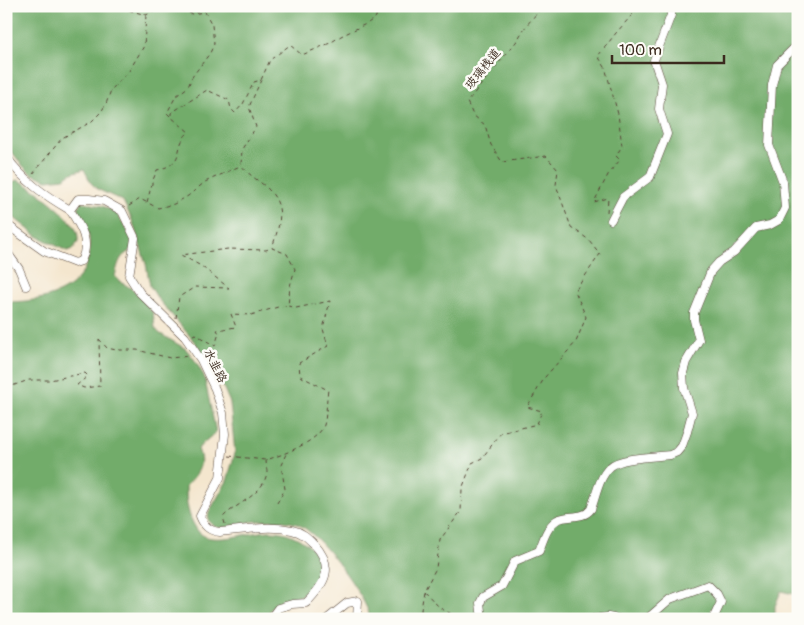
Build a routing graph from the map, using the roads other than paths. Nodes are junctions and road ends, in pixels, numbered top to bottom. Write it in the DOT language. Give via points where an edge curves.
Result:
graph roads {
  1 [pos="671,6"];
  2 [pos="798,44"];
  3 [pos="6,156"];
  4 [pos="70,210"];
  5 [pos="609,218"];
  6 [pos="6,224"];
  7 [pos="6,251"];
  8 [pos="26,286"];
  9 [pos="270,619"];
  10 [pos="327,619"];
  11 [pos="357,619"];
  12 [pos="482,619"];
  13 [pos="593,619"];
  14 [pos="618,619"];
  15 [pos="647,619"];
  16 [pos="712,619"];
  1 -- 5 [label="street" via="671,15 654,60 662,84 659,108 667,134 650,177 623,197"];
  2 -- 12 [label="street" via="777,65 772,85 769,145 783,182 785,208 779,220 756,228 734,252 719,262 706,281 694,313 699,340 683,373 692,414 682,446 670,455 622,461 610,466 601,479 589,512 557,520 549,528 539,552 515,561 502,586 483,597 480,603"];
  3 -- 4 [label="street" via="40,192"];
  4 -- 6 [label="street" via="83,230 86,245 80,261 44,251"];
  4 -- 9 [label="street, 水韭路" via="78,199 89,199 104,201 122,211 135,238 128,276 140,293 185,337 215,389 223,413 223,455 220,478 200,516 204,525 212,531 294,530 306,535 322,553 326,564 325,576 316,593 306,603 278,608"];
  7 -- 8 [label="street" via="15,261"];
  10 -- 11 [label="street" via="346,603 358,601"];
  13 -- 14 [label="street"];
  15 -- 16 [label="street" via="670,599 708,586 721,602"];
}
